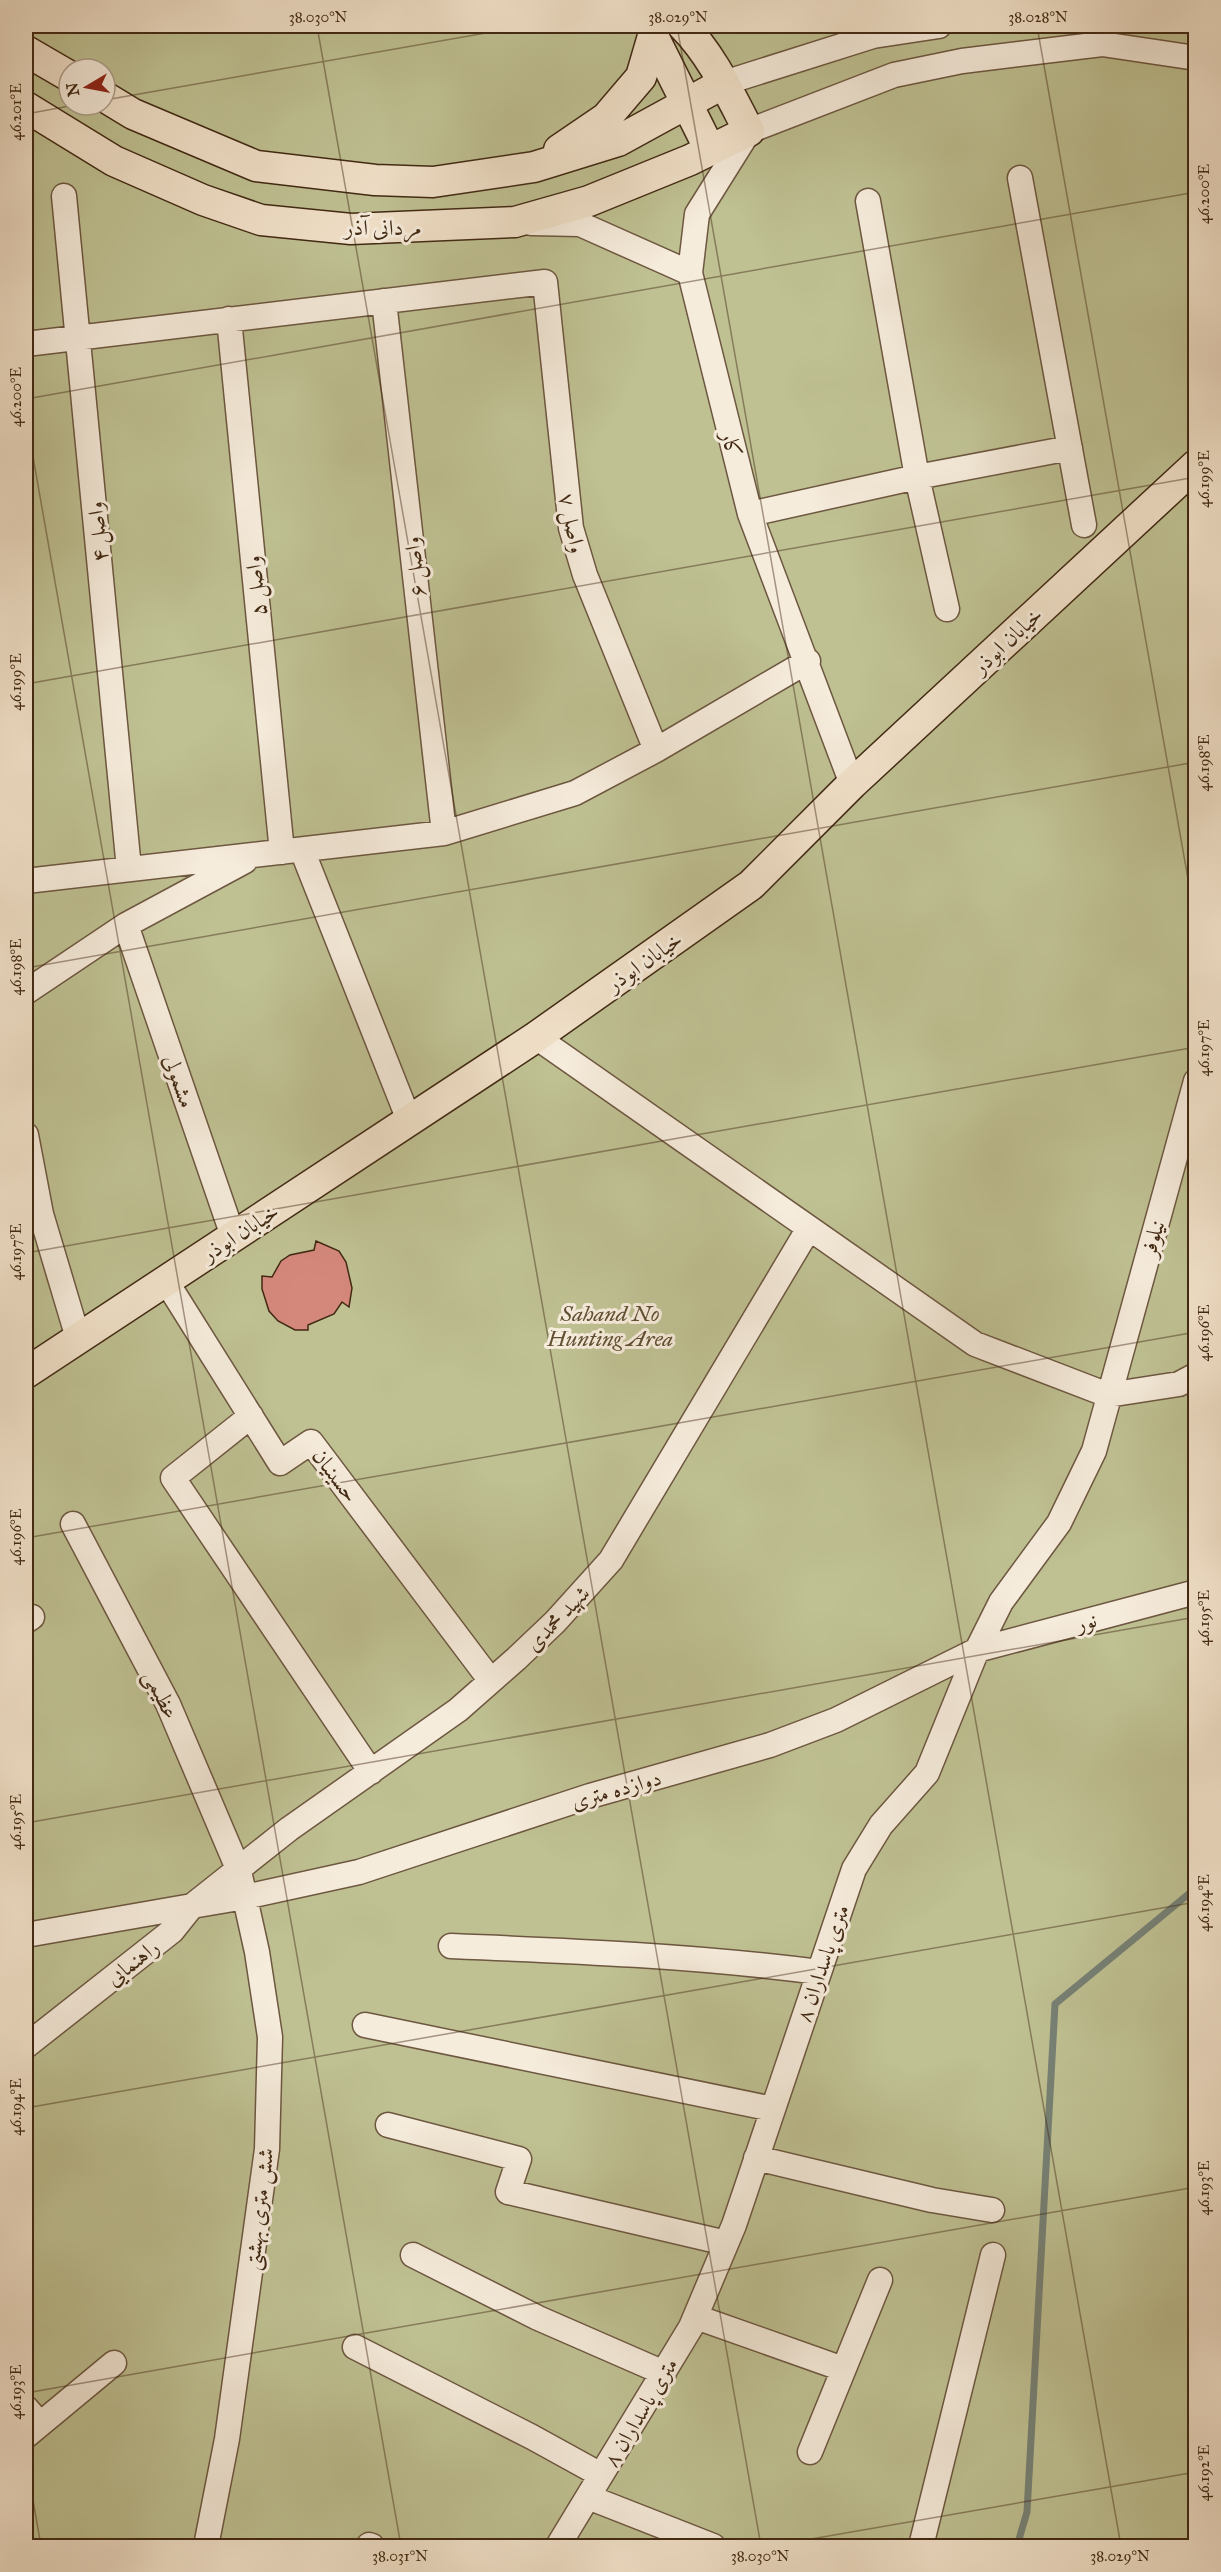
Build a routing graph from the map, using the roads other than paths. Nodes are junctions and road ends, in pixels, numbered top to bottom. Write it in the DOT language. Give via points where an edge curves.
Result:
graph roads {
  1 [pos="683,26"];
  2 [pos="939,26"];
  3 [pos="653,31"];
  4 [pos="26,51"];
  5 [pos="1196,58"];
  6 [pos="57,69"];
  7 [pos="724,83"];
  8 [pos="117,104"];
  9 [pos="686,104"];
  10 [pos="26,107"];
  11 [pos="749,130"];
  12 [pos="710,150"];
  13 [pos="534,167"];
  14 [pos="1020,178"];
  15 [pos="64,196"];
  16 [pos="868,201"];
  17 [pos="515,222"];
  18 [pos="690,273"];
  19 [pos="384,301"];
  20 [pos="229,320"];
  21 [pos="78,338"];
  22 [pos="26,344"];
  23 [pos="1070,448"];
  24 [pos="1196,465"];
  25 [pos="917,477"];
  26 [pos="750,514"];
  27 [pos="1084,525"];
  28 [pos="946,609"];
  29 [pos="808,661"];
  30 [pos="656,750"];
  31 [pos="852,784"];
  32 [pos="444,833"];
  33 [pos="292,851"];
  34 [pos="256,855"];
  35 [pos="129,869"];
  36 [pos="26,881"];
  37 [pos="126,925"];
  38 [pos="26,992"];
  39 [pos="536,1036"];
  40 [pos="1196,1082"];
  41 [pos="409,1120"];
  42 [pos="26,1135"];
  43 [pos="809,1228"];
  44 [pos="233,1236"];
  45 [pos="166,1281"];
  46 [pos="78,1338"];
  47 [pos="26,1373"];
  48 [pos="1196,1376"];
  49 [pos="1108,1395"];
  50 [pos="251,1416"];
  51 [pos="73,1524"];
  52 [pos="1196,1592"];
  53 [pos="977,1650"];
  54 [pos="491,1681"];
  55 [pos="371,1772"];
  56 [pos="239,1871"];
  57 [pos="245,1897"];
  58 [pos="192,1906"];
  59 [pos="28,1929"];
  60 [pos="451,1946"];
  61 [pos="819,1972"];
  62 [pos="365,2025"];
  63 [pos="26,2046"];
  64 [pos="773,2109"];
  65 [pos="388,2125"];
  66 [pos="756,2158"];
  67 [pos="992,2210"];
  68 [pos="726,2243"];
  69 [pos="413,2255"];
  70 [pos="993,2255"];
  71 [pos="880,2280"];
  72 [pos="696,2317"];
  73 [pos="355,2348"];
  74 [pos="114,2363"];
  75 [pos="843,2369"];
  76 [pos="664,2373"];
  77 [pos="30,2423"];
  78 [pos="810,2452"];
  79 [pos="601,2475"];
  80 [pos="588,2497"];
  81 [pos="206,2547"];
  82 [pos="558,2547"];
  83 [pos="713,2547"];
  84 [pos="921,2547"];
  1 -- 7 [label="main road"];
  2 -- 7 [label="street" via="873,36"];
  3 -- 9 [label="main road"];
  3 -- 13 [label="main road" via="641,77 606,118"];
  4 -- 6 [label="main road"];
  5 -- 11 [label="street" via="1102,44 962,61 894,75"];
  7 -- 9 [label="main road, مردانی آذر"];
  7 -- 11 [label="main road"];
  8 -- 13 [label="main road, مردانی آذر" via="256,166 375,180 433,182"];
  9 -- 12 [label="main road"];
  9 -- 13 [label="main road, مردانی آذر" via="618,141"];
  10 -- 17 [label="main road, مردانی آذر" via="114,161 203,200 261,220 351,229"];
  11 -- 12 [label="main road, مردانی آذر"];
  11 -- 18 [label="street" via="697,214"];
  12 -- 17 [label="main road, مردانی آذر" via="589,201"];
  14 -- 23 [label="street"];
  15 -- 21 [label="street, واصل ۴"];
  16 -- 25 [label="street"];
  17 -- 18 [label="street" via="580,224"];
  18 -- 26 [label="street, کار"];
  19 -- 20 [label="street"];
  19 -- 30 [label="street, واصل ۷" via="545,282 571,528 585,575"];
  19 -- 32 [label="street, واصل ۶"];
  20 -- 21 [label="street"];
  20 -- 33 [label="street, واصل ۵"];
  21 -- 22 [label="street"];
  21 -- 35 [label="street, واصل ۴"];
  23 -- 25 [label="street"];
  23 -- 27 [label="street"];
  24 -- 31 [label="main road, خیابان ابوذر"];
  25 -- 26 [label="street"];
  25 -- 28 [label="street"];
  26 -- 29 [label="street, کار"];
  29 -- 30 [label="street"];
  29 -- 31 [label="street, کار"];
  30 -- 32 [label="street" via="575,793"];
  31 -- 39 [label="main road, خیابان ابوذر" via="751,885"];
  32 -- 33 [label="street"];
  33 -- 34 [label="street"];
  33 -- 41 [label="street, واصل ۵"];
  34 -- 35 [label="street"];
  34 -- 37 [label="street"];
  35 -- 36 [label="street"];
  37 -- 38 [label="street"];
  37 -- 44 [label="street, مشمولی"];
  39 -- 41 [label="main road, خیابان ابوذر"];
  39 -- 43 [label="street"];
  40 -- 49 [label="street, نیلوفر"];
  41 -- 44 [label="main road, خیابان ابوذر"];
  42 -- 46 [label="street" via="41,1214"];
  43 -- 49 [label="street" via="975,1344"];
  43 -- 54 [label="street, شهید محمدی" via="611,1560 555,1622"];
  44 -- 45 [label="main road, خیابان ابوذر"];
  45 -- 46 [label="main road, خیابان ابوذر"];
  45 -- 50 [label="street, حسینیان"];
  46 -- 47 [label="main road, خیابان ابوذر"];
  48 -- 49 [label="street" via="1179,1384"];
  49 -- 53 [label="street, ۸ متری پاسداران" via="1094,1451 1059,1523 1001,1602"];
  50 -- 54 [label="street, حسینیان" via="280,1463 311,1442"];
  50 -- 55 [label="street" via="173,1478"];
  51 -- 56 [label="street, عظیمی" via="168,1704"];
  52 -- 53 [label="street, نور"];
  53 -- 57 [label="street, دوازده متری" via="836,1720 770,1745 590,1796 359,1872"];
  53 -- 61 [label="street, ۸ متری پاسداران" via="927,1773 881,1825 854,1869"];
  54 -- 55 [label="street, شهید محمدی" via="458,1710"];
  55 -- 56 [label="street, شهید محمدی" via="289,1829"];
  56 -- 57 [label="street, شش متری بهشتی"];
  56 -- 58 [label="street, شهید محمدی"];
  57 -- 58 [label="street"];
  57 -- 81 [label="street, شش متری بهشتی" via="270,2037 267,2149 227,2439"];
  58 -- 59 [label="street"];
  58 -- 63 [label="street, راهنمایی" via="172,1931"];
  60 -- 61 [label="street" via="648,1955"];
  61 -- 64 [label="street, ۸ متری پاسداران"];
  62 -- 64 [label="street"];
  64 -- 66 [label="street, ۸ متری پاسداران"];
  65 -- 68 [label="street" via="519,2159 508,2192"];
  66 -- 67 [label="street" via="932,2200"];
  66 -- 68 [label="street, ۸ متری پاسداران"];
  68 -- 72 [label="street, ۸ متری پاسداران"];
  69 -- 76 [label="street" via="537,2318"];
  70 -- 84 [label="street"];
  71 -- 75 [label="street"];
  72 -- 75 [label="street"];
  72 -- 76 [label="street, ۸ متری پاسداران"];
  73 -- 79 [label="street"];
  74 -- 77 [label="street"];
  75 -- 78 [label="street"];
  76 -- 79 [label="street, ۸ متری پاسداران"];
  79 -- 80 [label="street, ۸ متری پاسداران"];
  80 -- 82 [label="street, ۸ متری پاسداران"];
  80 -- 83 [label="street"];
}
